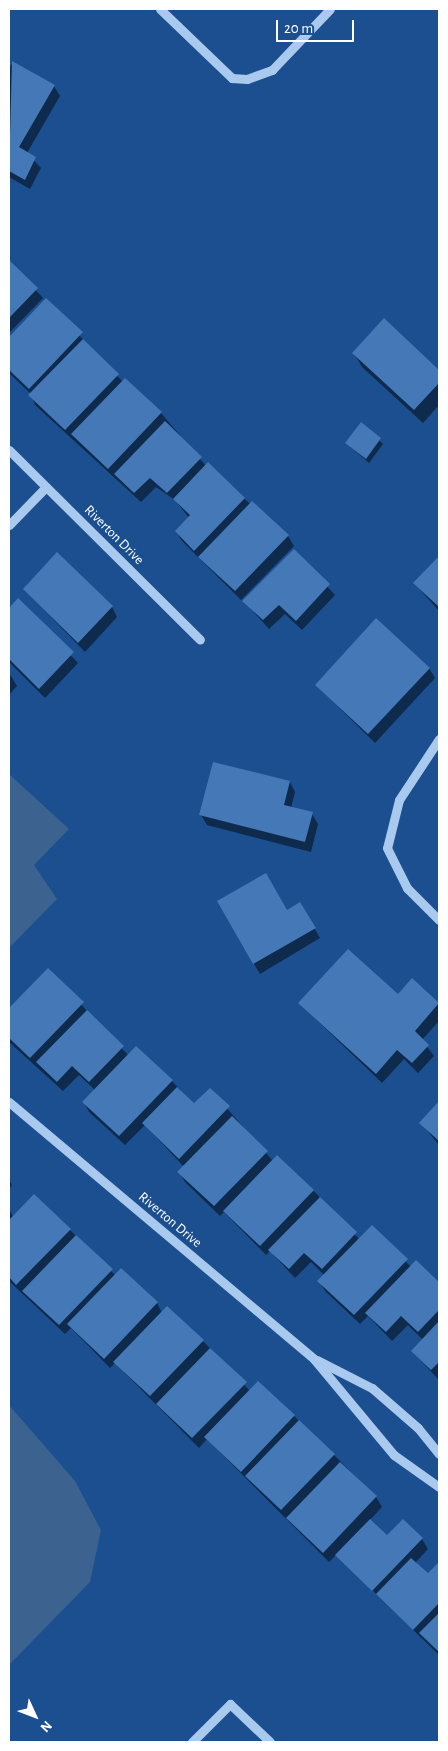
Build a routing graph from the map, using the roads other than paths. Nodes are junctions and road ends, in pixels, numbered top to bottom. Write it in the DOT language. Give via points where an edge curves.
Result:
graph roads {
  1 [pos="160,9"];
  2 [pos="330,9"];
  3 [pos="9,450"];
  4 [pos="46,487"];
  5 [pos="9,525"];
  6 [pos="200,640"];
  7 [pos="439,739"];
  8 [pos="439,920"];
  9 [pos="9,1102"];
  10 [pos="314,1359"];
  11 [pos="439,1454"];
  12 [pos="439,1487"];
  13 [pos="192,1742"];
  14 [pos="270,1742"];
  1 -- 2 [label="street" via="232,78 247,79 272,70"];
  3 -- 4 [label="street, Riverton Drive"];
  4 -- 5 [label="street"];
  4 -- 6 [label="street, Riverton Drive"];
  7 -- 8 [label="street" via="399,800 387,848 407,888"];
  9 -- 10 [label="street, Riverton Drive"];
  10 -- 11 [label="street, Riverton Drive" via="372,1388 418,1428"];
  10 -- 12 [label="street, Riverton Drive" via="394,1455"];
  13 -- 14 [label="street" via="230,1704"];
}
